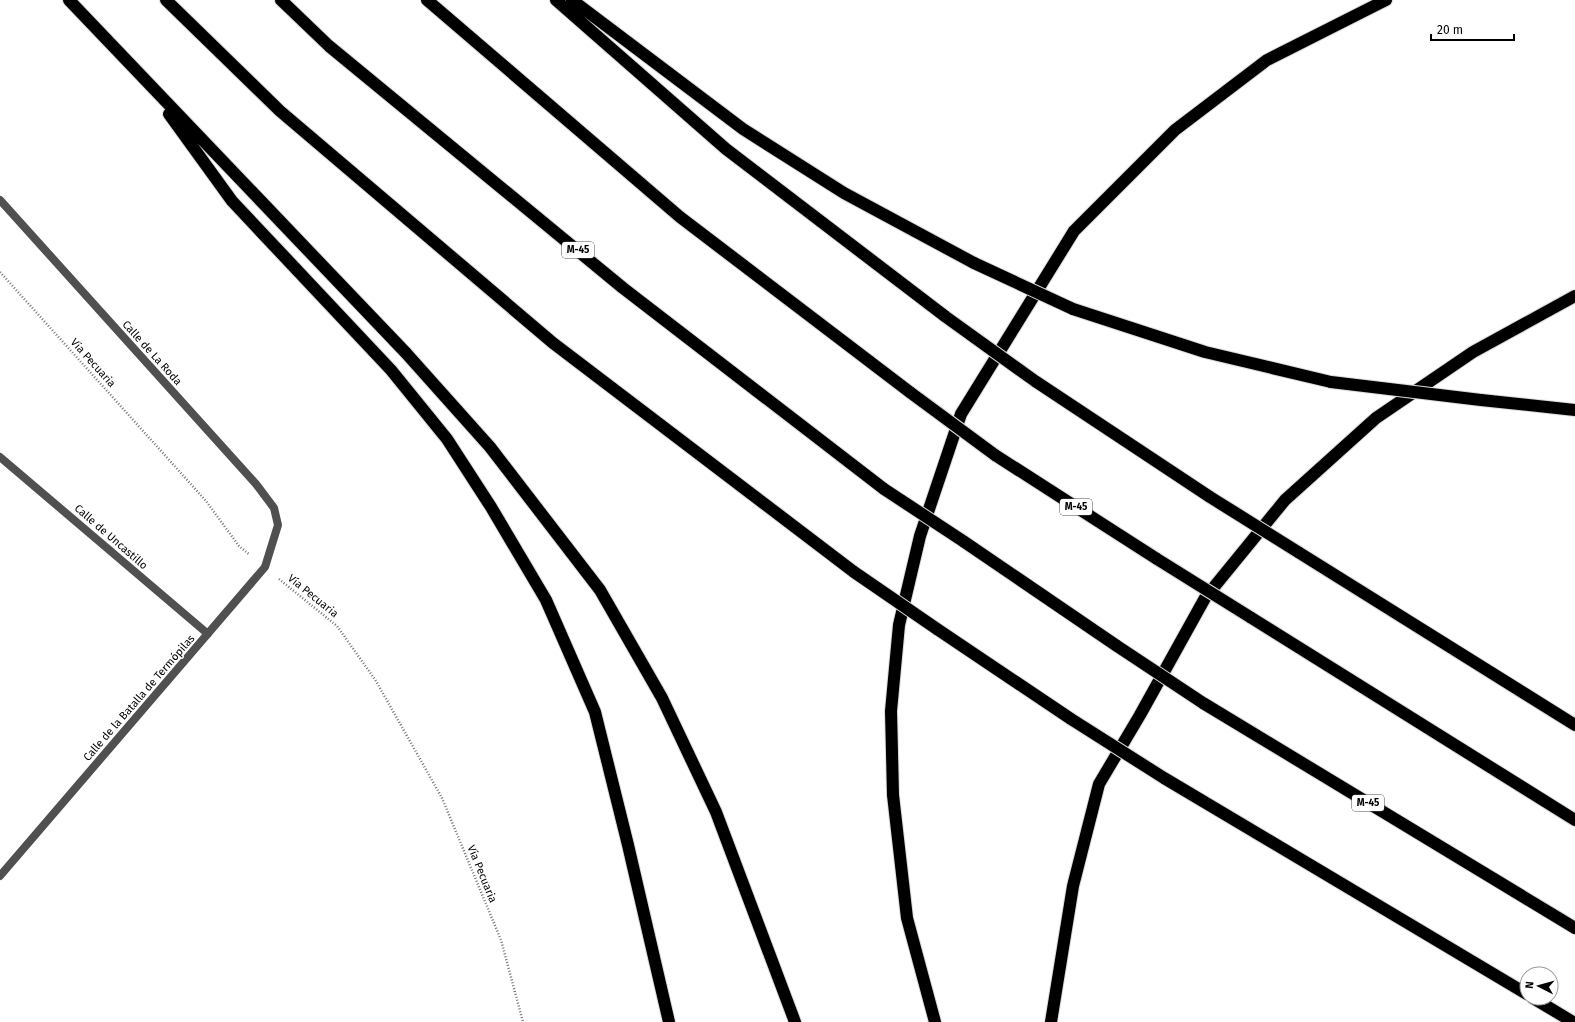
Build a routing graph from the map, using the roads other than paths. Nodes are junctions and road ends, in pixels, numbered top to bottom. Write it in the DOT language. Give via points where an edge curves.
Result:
graph roads {
  1 [pos="69,0"];
  2 [pos="166,0"];
  3 [pos="282,0"];
  4 [pos="427,0"];
  5 [pos="556,0"];
  6 [pos="572,0"];
  7 [pos="1386,0"];
  8 [pos="138,73"];
  9 [pos="0,200"];
  10 [pos="1575,296"];
  11 [pos="1575,410"];
  12 [pos="0,457"];
  13 [pos="278,525"];
  14 [pos="208,634"];
  15 [pos="1575,725"];
  16 [pos="1575,820"];
  17 [pos="0,876"];
  18 [pos="1575,928"];
  19 [pos="1519,989"];
  20 [pos="1546,1006"];
  21 [pos="669,1022"];
  22 [pos="795,1022"];
  23 [pos="935,1022"];
  24 [pos="1051,1022"];
  25 [pos="1573,1022"];
  1 -- 8 [label="highway"];
  2 -- 19 [label="highway, bridge" via="280,111 553,343 854,572 1071,719 1164,778"];
  3 -- 18 [label="highway, M-45, bridge" via="329,46 623,288 884,488 1203,703"];
  4 -- 16 [label="highway, M-45, bridge" via="680,217 995,455"];
  5 -- 15 [label="highway, bridge" via="726,148 946,317 1035,381 1210,497"];
  6 -- 11 [label="highway, bridge" via="743,129 844,193 974,263 1073,309 1205,352 1331,382"];
  7 -- 23 [label="highway" via="1267,60 1175,130 1074,231 962,414 918,543 899,625 891,711 893,795 907,918"];
  8 -- 21 [label="highway" via="232,201 391,370 447,439 546,600 595,712"];
  8 -- 22 [label="highway" via="400,348 490,447 600,590 662,698 716,812"];
  9 -- 13 [label="street, Calle de La Roda" via="256,484 274,508"];
  10 -- 24 [label="highway" via="1472,352 1376,418 1285,500 1205,598 1099,784 1073,886"];
  12 -- 14 [label="street, Calle de Uncastillo"];
  13 -- 14 [label="street, Calle de la Batalla de Termópilas" via="265,567"];
  14 -- 17 [label="street, Calle de la Batalla de Termópilas"];
  20 -- 25 [label="highway"];
}
